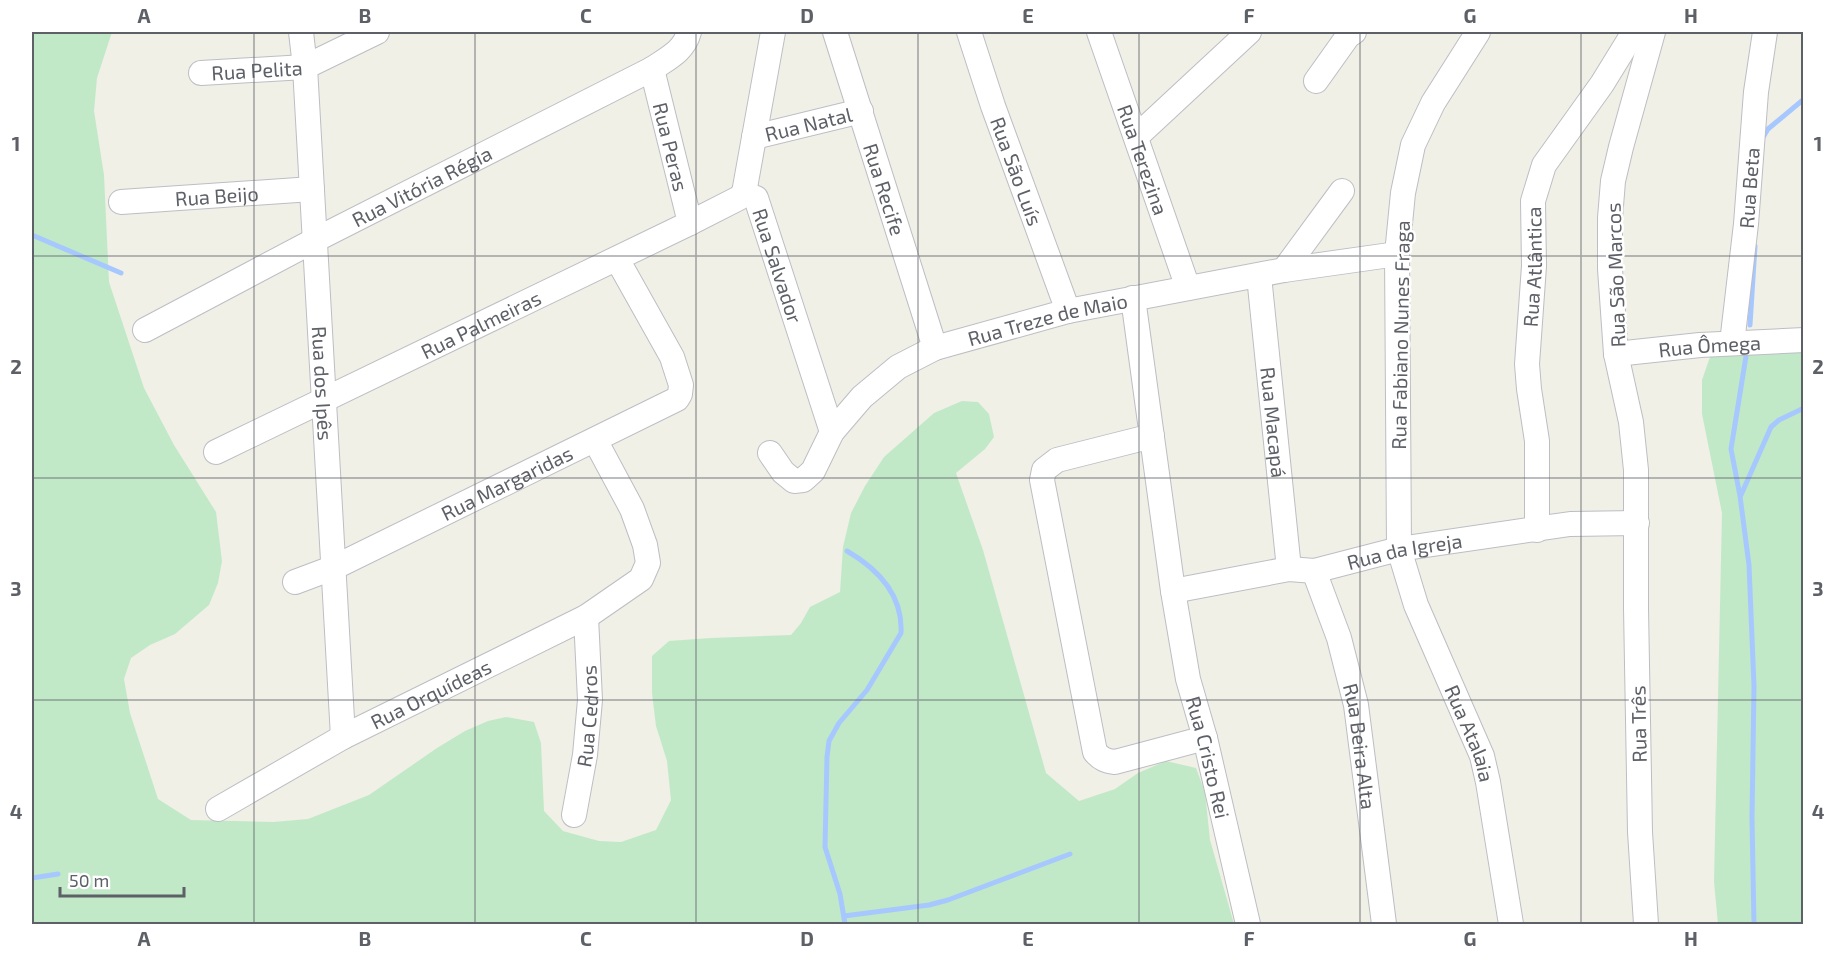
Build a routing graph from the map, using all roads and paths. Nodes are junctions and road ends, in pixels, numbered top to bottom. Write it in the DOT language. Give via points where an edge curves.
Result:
graph roads {
  1 [pos="301,32"];
  2 [pos="377,32"];
  3 [pos="689,32"];
  4 [pos="773,32"];
  5 [pos="835,32"];
  6 [pos="969,32"];
  7 [pos="1100,32"];
  8 [pos="1249,32"];
  9 [pos="1354,32"];
  10 [pos="1478,32"];
  11 [pos="1634,32"];
  12 [pos="1653,32"];
  13 [pos="1765,32"];
  14 [pos="305,67"];
  15 [pos="652,69"];
  16 [pos="201,73"];
  17 [pos="1316,81"];
  18 [pos="861,111"];
  19 [pos="754,137"];
  20 [pos="1136,137"];
  21 [pos="312,189"];
  22 [pos="1342,191"];
  23 [pos="744,193"];
  24 [pos="121,202"];
  25 [pos="690,223"];
  26 [pos="315,240"];
  27 [pos="1396,254"];
  28 [pos="617,259"];
  29 [pos="1284,270"];
  30 [pos="1259,276"];
  31 [pos="1188,288"];
  32 [pos="1133,298"];
  33 [pos="1068,311"];
  34 [pos="146,330"];
  35 [pos="1803,340"];
  36 [pos="1732,343"];
  37 [pos="935,348"];
  38 [pos="1616,354"];
  39 [pos="325,400"];
  40 [pos="832,432"];
  41 [pos="1152,436"];
  42 [pos="595,440"];
  43 [pos="216,452"];
  44 [pos="770,453"];
  45 [pos="1636,523"];
  46 [pos="1537,530"];
  47 [pos="1399,549"];
  48 [pos="335,567"];
  49 [pos="1289,569"];
  50 [pos="1314,571"];
  51 [pos="295,582"];
  52 [pos="1173,591"];
  53 [pos="586,617"];
  54 [pos="343,737"];
  55 [pos="1205,738"];
  56 [pos="218,809"];
  57 [pos="574,815"];
  58 [pos="1248,924"];
  59 [pos="1384,924"];
  60 [pos="1511,924"];
  61 [pos="1646,924"];
  1 -- 14 [label="street, Rua dos Ipês"];
  2 -- 14 [label="street, Rua Pelita"];
  3 -- 15 [label="street, Rua Vitória Régia" via="679,51"];
  4 -- 19 [label="street, Rua Salvador"];
  5 -- 18 [label="street, Rua Recife"];
  6 -- 33 [label="street, Rua São Luís"];
  7 -- 20 [label="street, Rua Terezina"];
  8 -- 20 [label="street"];
  9 -- 17 [label="street" via="1347,36"];
  10 -- 27 [label="street, Rua Fabiano Nunes Fraga" via="1433,103 1413,145"];
  11 -- 46 [label="street, Rua Atlântica" via="1544,165 1533,201 1534,266 1527,364 1537,441"];
  12 -- 38 [label="street, Rua São Marcos" via="1614,181 1610,269"];
  13 -- 36 [label="street, Rua Beta"];
  14 -- 16 [label="street, Rua Pelita"];
  14 -- 21 [label="street, Rua dos Ipês"];
  15 -- 25 [label="street, Rua Peras"];
  15 -- 26 [label="street, Rua Vitória Régia"];
  18 -- 19 [label="street, Rua Natal"];
  18 -- 37 [label="street, Rua Recife"];
  19 -- 23 [label="street, Rua Salvador"];
  20 -- 31 [label="street, Rua Terezina"];
  21 -- 24 [label="street, Rua Beijo"];
  21 -- 26 [label="street, Rua dos Ipês"];
  22 -- 29 [label="street"];
  23 -- 25 [label="street, Rua Palmeiras"];
  23 -- 40 [label="street, Rua Salvador" via="756,198"];
  25 -- 28 [label="street, Rua Palmeiras"];
  26 -- 34 [label="street, Rua Vitória Régia"];
  26 -- 39 [label="street, Rua dos Ipês"];
  27 -- 29 [label="street, Rua Treze de Maio"];
  27 -- 47 [label="street, Rua Fabiano Nunes Fraga"];
  28 -- 39 [label="street, Rua Palmeiras"];
  28 -- 42 [label="street, Rua Margaridas" via="672,357 680,394"];
  29 -- 30 [label="street, Rua Treze de Maio"];
  30 -- 31 [label="street, Rua Treze de Maio"];
  30 -- 49 [label="street, Rua Macapá"];
  31 -- 32 [label="street, Rua Treze de Maio"];
  32 -- 33 [label="street, Rua Treze de Maio"];
  32 -- 41 [label="street, Rua Cristo Rei"];
  33 -- 37 [label="street, Rua Treze de Maio"];
  35 -- 36 [label="street, Rua Ômega"];
  36 -- 38 [label="street, Rua Ômega"];
  37 -- 40 [label="street, Rua Treze de Maio" via="880,380"];
  38 -- 45 [label="street, Rua São Marcos" via="1632,432"];
  39 -- 43 [label="street, Rua Palmeiras"];
  39 -- 48 [label="street, Rua dos Ipês"];
  40 -- 44 [label="street, Rua Treze de Maio" via="816,467 803,480 794,481 783,472"];
  41 -- 52 [label="street, Rua Cristo Rei"];
  41 -- 55 [label="street" via="1058,460 1044,470 1042,480 1095,752 1115,762"];
  42 -- 48 [label="street, Rua Margaridas"];
  42 -- 53 [label="street, Rua Orquídeas" via="632,509 648,563 641,579"];
  45 -- 46 [label="street, Rua da Igreja" via="1570,524"];
  45 -- 61 [label="street, Rua Três" via="1640,831"];
  46 -- 47 [label="street, Rua da Igreja"];
  47 -- 50 [label="street, Rua da Igreja"];
  47 -- 60 [label="street, Rua Atalaia" via="1416,605 1482,756"];
  48 -- 51 [label="street, Rua Margaridas"];
  48 -- 54 [label="street, Rua dos Ipês"];
  49 -- 50 [label="street, Rua da Igreja"];
  49 -- 52 [label="street, Rua da Igreja"];
  50 -- 59 [label="street, Rua Beira Alta" via="1339,638 1356,705"];
  52 -- 55 [label="street, Rua Cristo Rei" via="1188,680"];
  53 -- 54 [label="street, Rua Orquídeas"];
  53 -- 57 [label="street, Rua Cedros" via="590,699"];
  54 -- 56 [label="street, Rua Orquídeas"];
  55 -- 58 [label="street, Rua Cristo Rei"];
}
